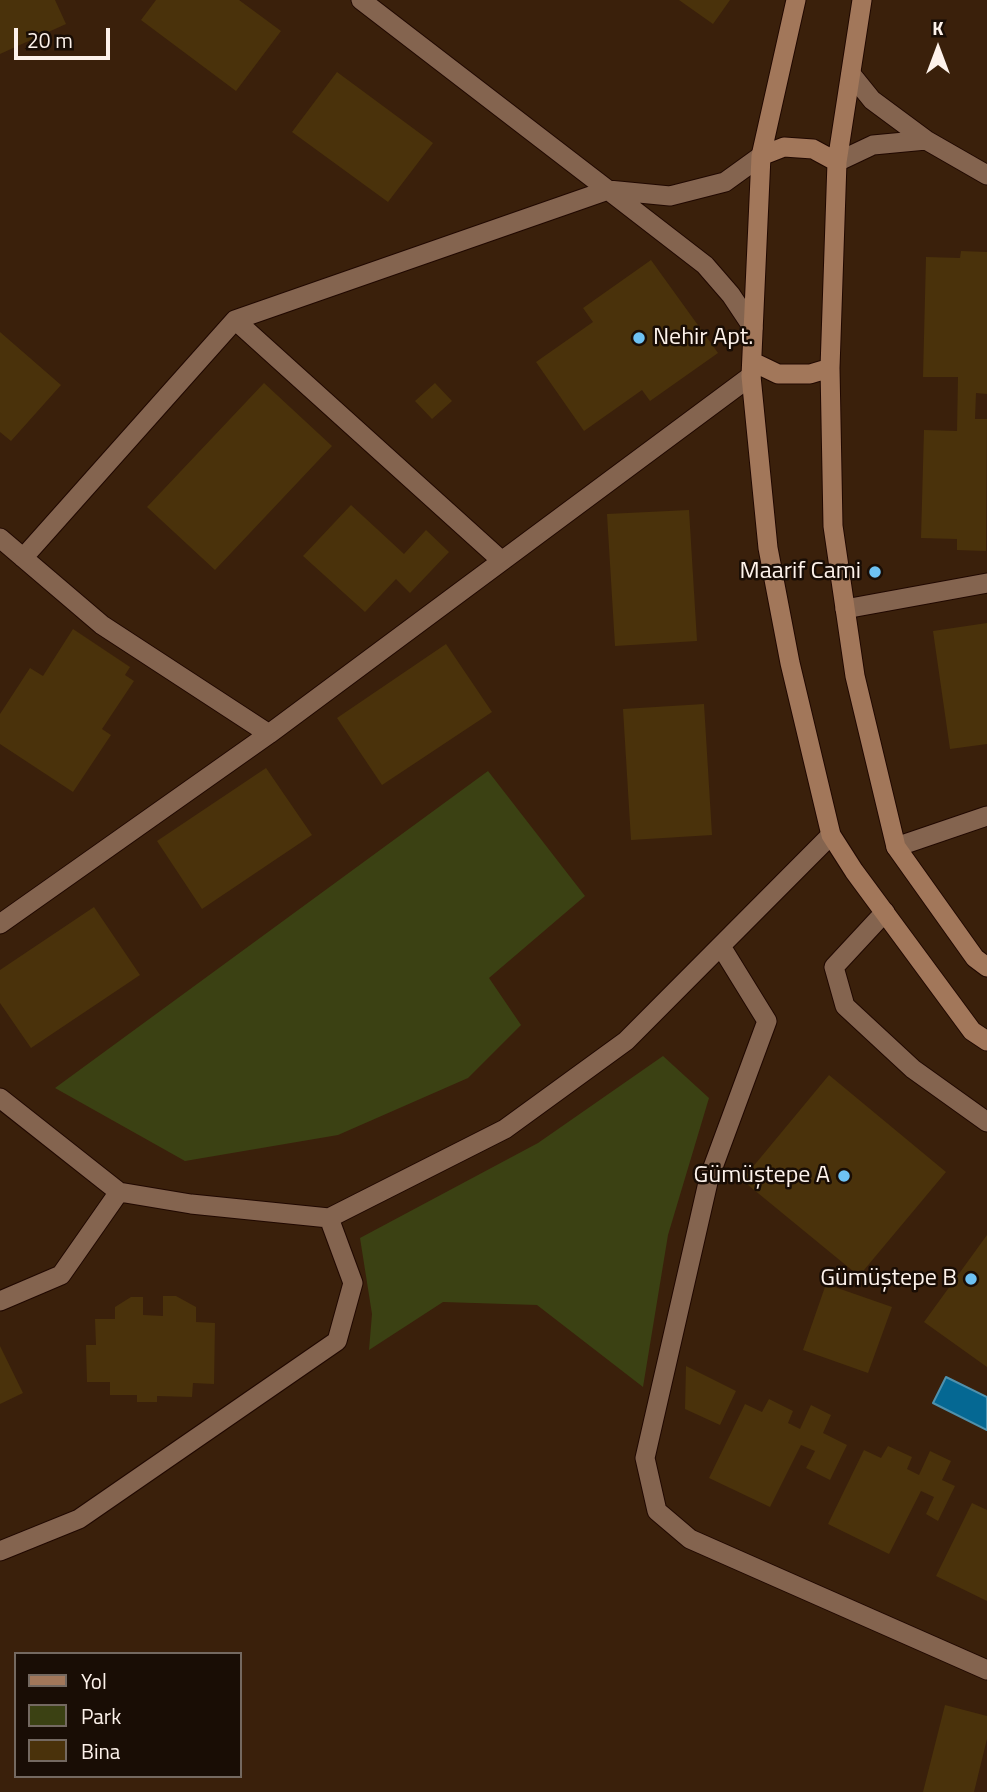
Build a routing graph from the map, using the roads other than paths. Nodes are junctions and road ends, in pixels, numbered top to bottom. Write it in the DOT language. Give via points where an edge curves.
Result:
graph roads {
  1 [pos="361,0"];
  2 [pos="796,0"];
  3 [pos="862,0"];
  4 [pos="850,74"];
  5 [pos="926,141"];
  6 [pos="761,156"];
  7 [pos="837,162"];
  8 [pos="987,175"];
  9 [pos="608,190"];
  10 [pos="235,320"];
  11 [pos="753,328"];
  12 [pos="830,368"];
  13 [pos="752,369"];
  14 [pos="0,538"];
  15 [pos="23,558"];
  16 [pos="502,561"];
  17 [pos="987,583"];
  18 [pos="845,609"];
  19 [pos="269,734"];
  20 [pos="987,816"];
  21 [pos="831,835"];
  22 [pos="896,847"];
  23 [pos="885,912"];
  24 [pos="0,924"];
  25 [pos="722,948"];
  26 [pos="987,967"];
  27 [pos="987,1041"];
  28 [pos="0,1098"];
  29 [pos="987,1122"];
  30 [pos="119,1192"];
  31 [pos="328,1218"];
  32 [pos="0,1301"];
  33 [pos="0,1551"];
  34 [pos="987,1670"];
  1 -- 9 [label="street"];
  2 -- 6 [label="main road"];
  3 -- 4 [label="main road"];
  4 -- 5 [label="street" via="872,100"];
  4 -- 7 [label="main road"];
  5 -- 7 [label="street" via="873,145"];
  5 -- 8 [label="street"];
  6 -- 7 [label="main road" via="783,147 813,149"];
  6 -- 9 [label="street" via="725,182 670,196"];
  6 -- 11 [label="main road"];
  7 -- 12 [label="main road"];
  9 -- 10 [label="street"];
  9 -- 11 [label="street" via="705,265"];
  10 -- 15 [label="street"];
  10 -- 16 [label="street"];
  11 -- 13 [label="main road"];
  12 -- 13 [label="main road" via="810,374"];
  12 -- 18 [label="main road" via="833,526"];
  13 -- 16 [label="street"];
  13 -- 21 [label="main road" via="768,548"];
  14 -- 15 [label="street"];
  15 -- 19 [label="street" via="102,625"];
  16 -- 19 [label="street"];
  17 -- 18 [label="street"];
  18 -- 22 [label="main road" via="855,677"];
  19 -- 24 [label="street"];
  20 -- 22 [label="street"];
  21 -- 23 [label="main road"];
  21 -- 25 [label="street"];
  22 -- 26 [label="main road" via="975,958"];
  23 -- 27 [label="main road" via="972,1031"];
  23 -- 29 [label="street" via="834,967 845,1006 913,1069"];
  25 -- 31 [label="street" via="626,1041 505,1129"];
  25 -- 34 [label="street" via="767,1021 709,1178 645,1458 657,1511 690,1539"];
  28 -- 30 [label="street"];
  30 -- 31 [label="street"];
  30 -- 32 [label="street" via="61,1275"];
  31 -- 33 [label="street" via="353,1283 337,1340 79,1519"];
}
